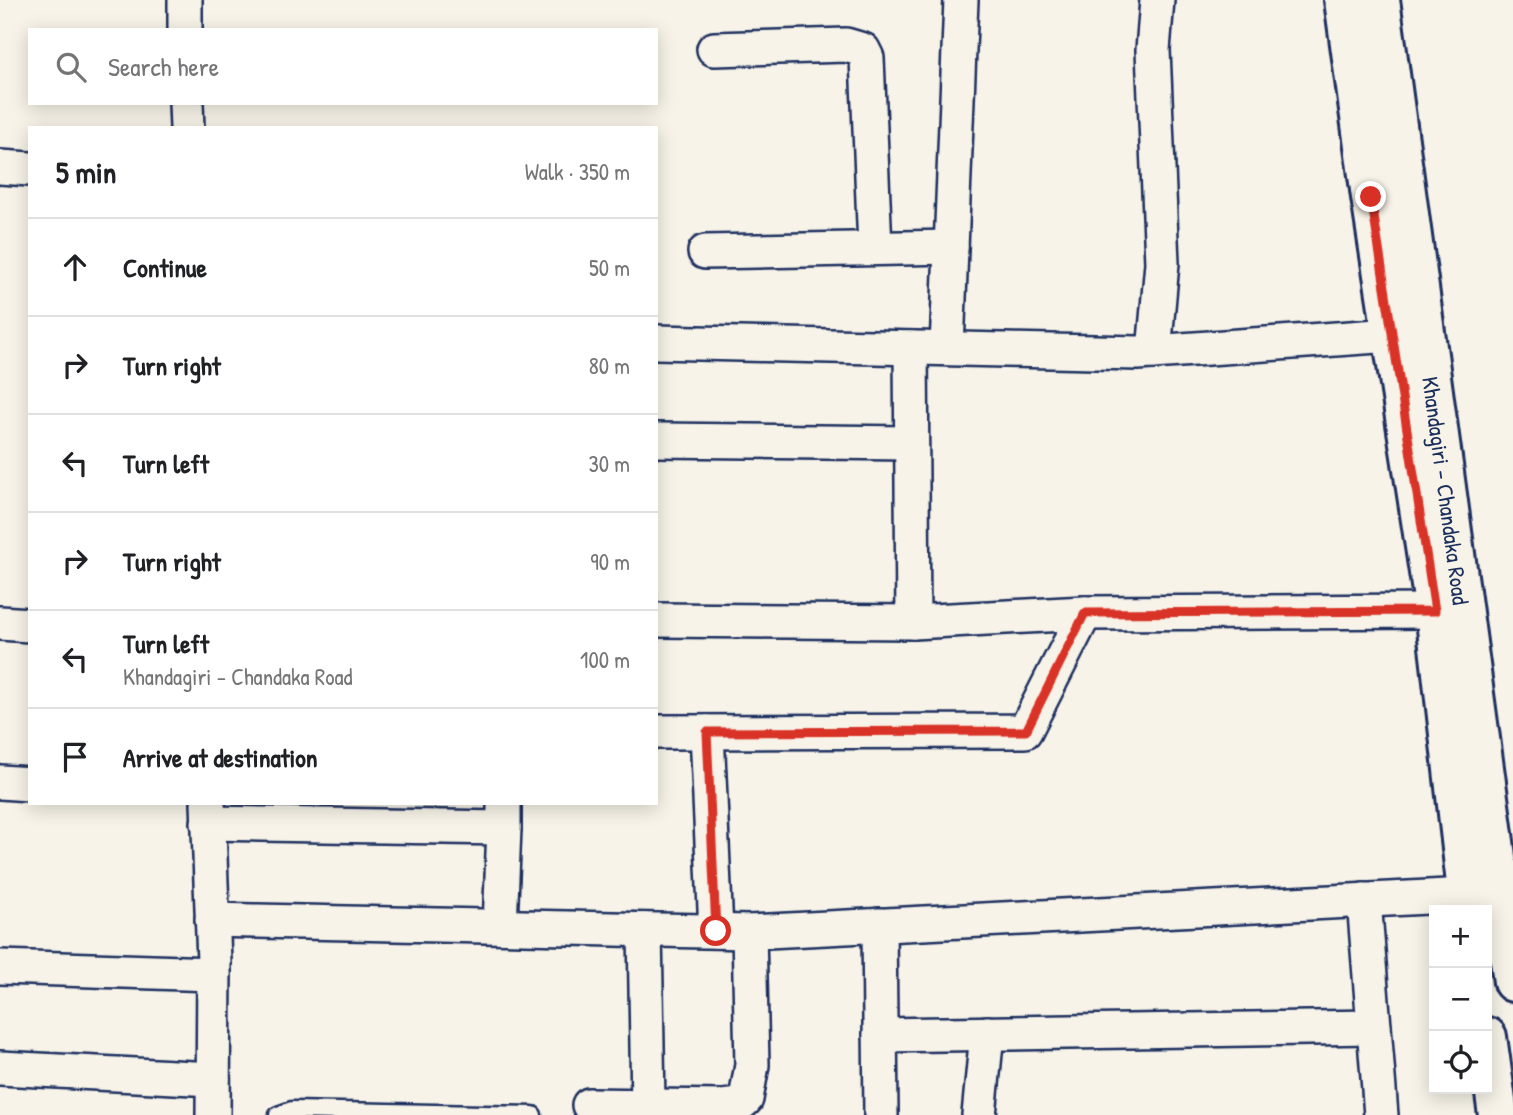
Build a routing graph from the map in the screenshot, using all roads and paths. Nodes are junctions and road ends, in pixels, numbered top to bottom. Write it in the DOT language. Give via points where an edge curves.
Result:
graph roads {
  1 [pos="185,0"];
  2 [pos="961,0"];
  3 [pos="1157,0"];
  4 [pos="1344,0"];
  5 [pos="1380,0"];
  6 [pos="185,28"];
  7 [pos="714,49"];
  8 [pos="186,105"];
  9 [pos="187,126"];
  10 [pos="0,167"];
  11 [pos="28,169"];
  12 [pos="951,247"];
  13 [pos="875,248"];
  14 [pos="705,252"];
  15 [pos="1392,335"];
  16 [pos="658,342"];
  17 [pos="911,348"];
  18 [pos="947,348"];
  19 [pos="1154,352"];
  20 [pos="658,440"];
  21 [pos="911,443"];
  22 [pos="1435,611"];
  23 [pos="1085,613"];
  24 [pos="658,620"];
  25 [pos="913,622"];
  26 [pos="0,623"];
  27 [pos="28,625"];
  28 [pos="658,732"];
  29 [pos="707,732"];
  30 [pos="1465,741"];
  31 [pos="0,782"];
  32 [pos="28,784"];
  33 [pos="208,813"];
  34 [pos="504,816"];
  35 [pos="1364,900"];
  36 [pos="1468,902"];
  37 [pos="212,920"];
  38 [pos="880,925"];
  39 [pos="500,926"];
  40 [pos="645,930"];
  41 [pos="716,931"];
  42 [pos="749,932"];
  43 [pos="0,967"];
  44 [pos="214,974"];
  45 [pos="1513,982"];
  46 [pos="1374,1027"];
  47 [pos="987,1033"];
  48 [pos="880,1035"];
  49 [pos="0,1068"];
  50 [pos="1492,1072"];
  51 [pos="213,1079"];
  52 [pos="589,1105"];
  53 [pos="648,1105"];
  54 [pos="213,1115"];
  55 [pos="278,1115"];
  56 [pos="533,1115"];
  57 [pos="881,1115"];
  58 [pos="979,1115"];
  59 [pos="1381,1115"];
  60 [pos="1498,1115"];
  1 -- 6 [label="street"];
  2 -- 12 [label="street"];
  3 -- 19 [label="street" via="1153,50 1162,263"];
  4 -- 15 [label="main road, Khandagiri - Chandaka Road"];
  5 -- 30 [label="main road, Khandagiri - Chandaka Road"];
  7 -- 13 [label="street" via="856,45 863,50 867,58"];
  8 -- 9 [label="street"];
  10 -- 11 [label="street"];
  12 -- 13 [label="street"];
  12 -- 18 [label="street"];
  13 -- 14 [label="street"];
  15 -- 19 [label="street"];
  15 -- 22 [label="main road, Khandagiri - Chandaka Road"];
  16 -- 17 [label="street"];
  17 -- 18 [label="street"];
  17 -- 21 [label="street"];
  18 -- 19 [label="street"];
  20 -- 21 [label="street"];
  21 -- 25 [label="street"];
  22 -- 23 [label="street"];
  22 -- 30 [label="main road, Khandagiri - Chandaka Road"];
  23 -- 25 [label="street"];
  23 -- 29 [label="street" via="1026,731"];
  24 -- 25 [label="street"];
  26 -- 27 [label="street"];
  28 -- 29 [label="street"];
  29 -- 41 [label="street"];
  30 -- 36 [label="main road, Khandagiri - Chandaka Road"];
  30 -- 45 [label="main road, Khandagiri - Chandaka Road"];
  31 -- 32 [label="street"];
  33 -- 34 [label="street"];
  33 -- 37 [label="street"];
  34 -- 39 [label="street"];
  35 -- 36 [label="street"];
  35 -- 38 [label="street"];
  35 -- 46 [label="street"];
  37 -- 39 [label="street"];
  37 -- 44 [label="street"];
  38 -- 42 [label="street"];
  38 -- 48 [label="street"];
  39 -- 40 [label="street"];
  40 -- 41 [label="street"];
  40 -- 53 [label="street"];
  41 -- 42 [label="street"];
  42 -- 53 [label="street" via="752,1065 746,1099 722,1107"];
  43 -- 44 [label="street"];
  44 -- 51 [label="street"];
  46 -- 47 [label="street"];
  46 -- 59 [label="street"];
  47 -- 48 [label="street"];
  47 -- 58 [label="street"];
  48 -- 57 [label="street"];
  49 -- 51 [label="street"];
  50 -- 60 [label="main road"];
  51 -- 54 [label="street"];
  52 -- 53 [label="street"];
  55 -- 56 [label="lane" via="292,1110"];
}
